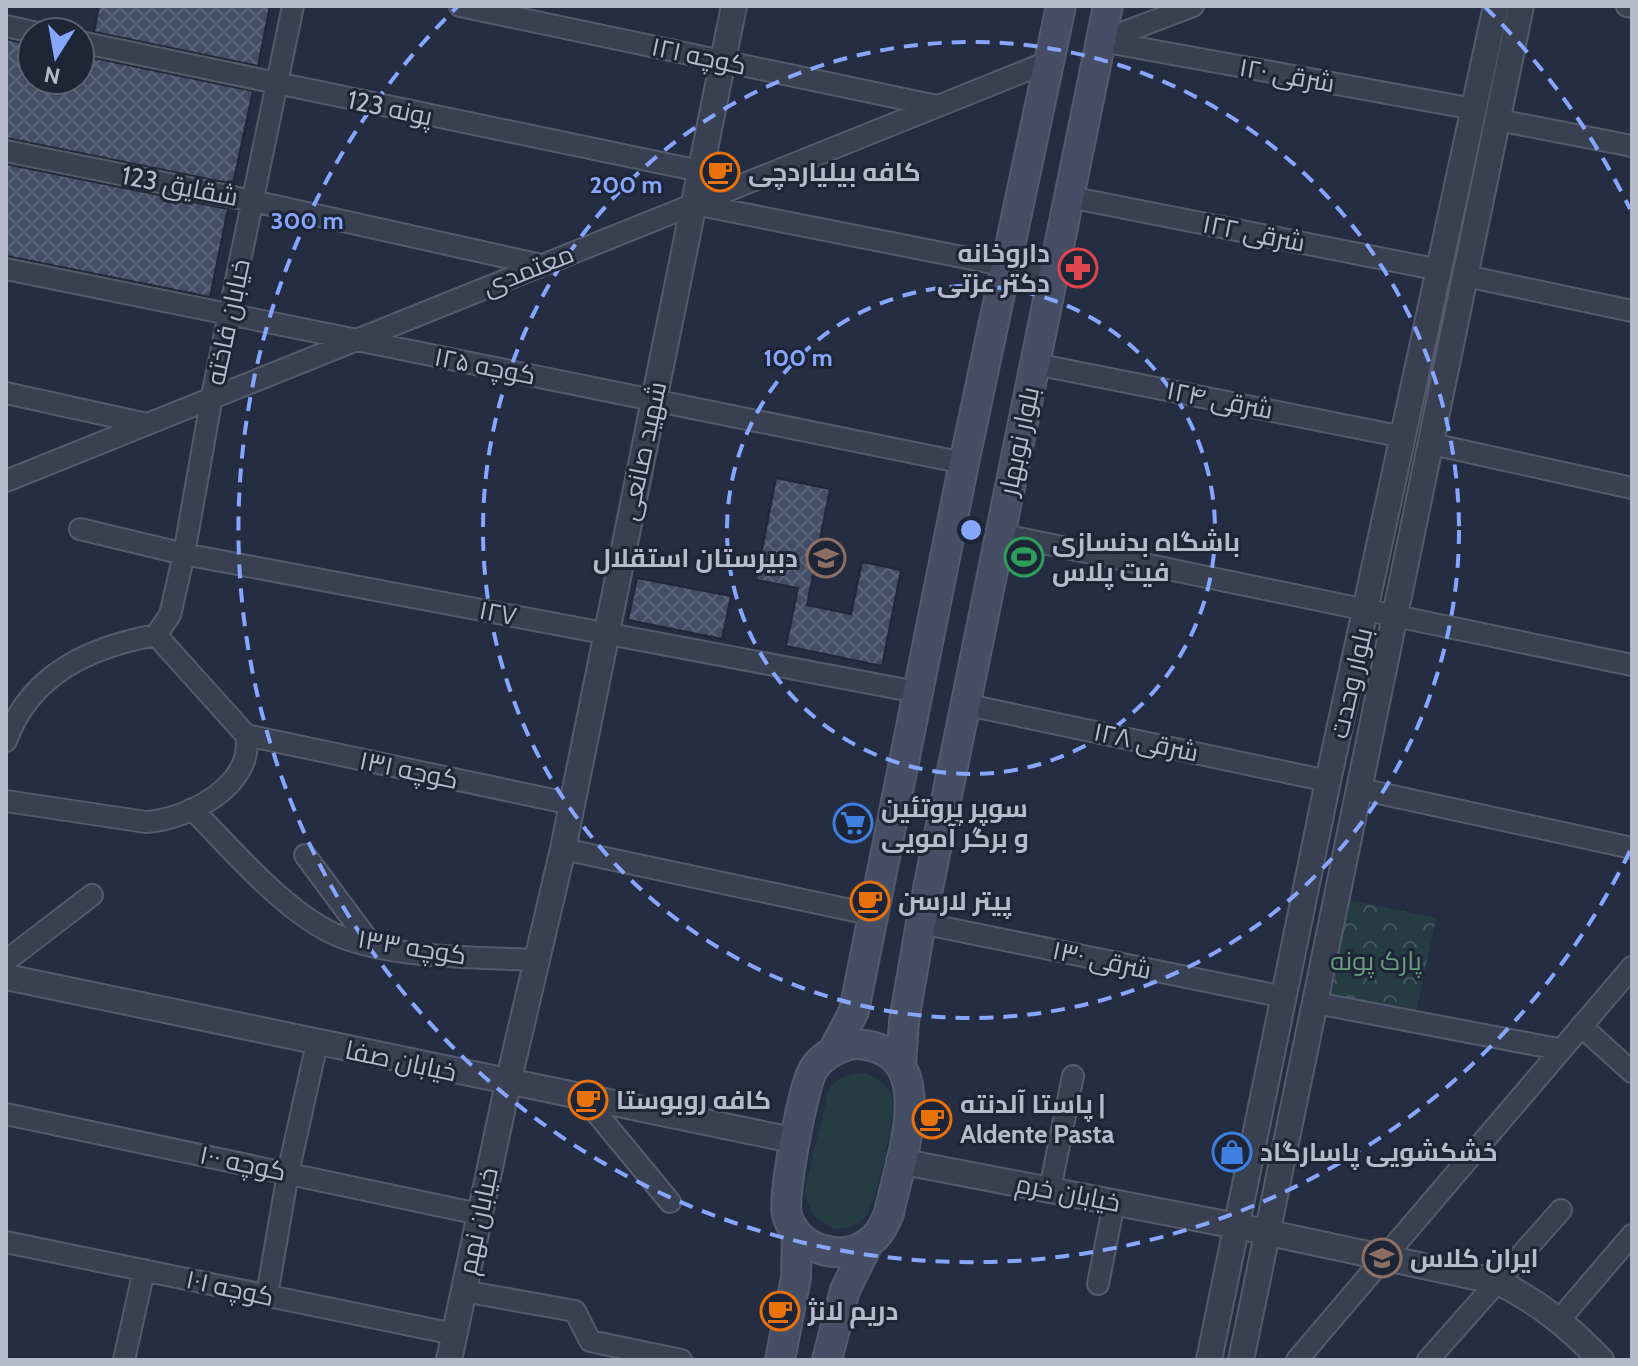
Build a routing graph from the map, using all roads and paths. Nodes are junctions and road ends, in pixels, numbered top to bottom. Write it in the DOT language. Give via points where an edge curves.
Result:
graph roads {
  1 [pos="293,6"];
  2 [pos="460,6"];
  3 [pos="734,6"];
  4 [pos="1108,6"];
  5 [pos="1193,6"];
  6 [pos="1496,6"];
  7 [pos="1521,6"];
  8 [pos="1058,7"];
  9 [pos="1101,41"];
  10 [pos="96,45"];
  11 [pos="722,61"];
  12 [pos="1050,61"];
  13 [pos="277,85"];
  14 [pos="937,106"];
  15 [pos="1474,109"];
  16 [pos="1498,120"];
  17 [pos="1632,146"];
  18 [pos="6,151"];
  19 [pos="700,171"];
  20 [pos="1069,197"];
  21 [pos="253,201"];
  22 [pos="694,204"];
  23 [pos="1005,264"];
  24 [pos="541,265"];
  25 [pos="6,269"];
  26 [pos="1440,270"];
  27 [pos="1053,275"];
  28 [pos="1466,276"];
  29 [pos="1632,311"];
  30 [pos="229,314"];
  31 [pos="354,340"];
  32 [pos="1035,364"];
  33 [pos="6,393"];
  34 [pos="212,396"];
  35 [pos="653,400"];
  36 [pos="147,424"];
  37 [pos="1404,437"];
  38 [pos="1432,444"];
  39 [pos="964,463"];
  40 [pos="6,481"];
  41 [pos="1632,488"];
  42 [pos="80,529"];
  43 [pos="999,534"];
  44 [pos="184,554"];
  45 [pos="1367,610"];
  46 [pos="1396,617"];
  47 [pos="606,634"];
  48 [pos="156,635"];
  49 [pos="1632,665"];
  50 [pos="917,692"];
  51 [pos="963,704"];
  52 [pos="246,735"];
  53 [pos="6,741"];
  54 [pos="1328,781"];
  55 [pos="1360,789"];
  56 [pos="6,801"];
  57 [pos="572,804"];
  58 [pos="192,809"];
  59 [pos="1632,848"];
  60 [pos="563,849"];
  61 [pos="305,855"];
  62 [pos="92,895"];
  63 [pos="874,915"];
  64 [pos="921,923"];
  65 [pos="371,944"];
  66 [pos="537,960"];
  67 [pos="6,961"];
  68 [pos="1632,967"];
  69 [pos="6,977"];
  70 [pos="1284,997"];
  71 [pos="1316,1003"];
  72 [pos="1581,1026"];
  73 [pos="317,1043"];
  74 [pos="1558,1049"];
  75 [pos="833,1051"];
  76 [pos="901,1065"];
  77 [pos="1632,1072"];
  78 [pos="1073,1076"];
  79 [pos="508,1083"];
  80 [pos="584,1098"];
  81 [pos="6,1114"];
  82 [pos="797,1141"];
  83 [pos="899,1161"];
  84 [pos="288,1173"];
  85 [pos="1050,1189"];
  86 [pos="670,1202"];
  87 [pos="1114,1203"];
  88 [pos="1561,1210"];
  89 [pos="479,1214"];
  90 [pos="1237,1226"];
  91 [pos="1268,1233"];
  92 [pos="797,1234"];
  93 [pos="1632,1235"];
  94 [pos="6,1242"];
  95 [pos="868,1244"];
  96 [pos="1382,1258"];
  97 [pos="144,1270"];
  98 [pos="1498,1282"];
  99 [pos="1098,1284"];
  100 [pos="463,1291"];
  101 [pos="267,1295"];
  102 [pos="1560,1319"];
  103 [pos="454,1334"];
  104 [pos="124,1360"];
  105 [pos="449,1360"];
  106 [pos="681,1360"];
  107 [pos="780,1360"];
  108 [pos="827,1360"];
  109 [pos="1209,1360"];
  110 [pos="1241,1360"];
  111 [pos="1297,1360"];
  112 [pos="1428,1360"];
  113 [pos="1601,1360"];
  1 -- 13 [label="street, خیابان فاخته"];
  2 -- 11 [label="street, کوچه ۱۲۱"];
  3 -- 11 [label="street, شهید صانعی"];
  4 -- 9 [label="main road, بلوار نوبهار"];
  5 -- 9 [label="street"];
  6 -- 15 [label="street, بلوار وحدت"];
  7 -- 16 [label="street, بلوار وحدت"];
  8 -- 12 [label="main road, بلوار نوبهار"];
  9 -- 15 [label="street, ۱۲۰ شرقی"];
  9 -- 20 [label="main road, بلوار نوبهار"];
  10 -- 13 [label="street, 123 پونه"];
  11 -- 14 [label="street, کوچه ۱۲۱"];
  11 -- 19 [label="street, شهید صانعی"];
  12 -- 14 [label="street, معتمدی"];
  12 -- 23 [label="main road, بلوار نوبهار"];
  13 -- 19 [label="street, 123 پونه"];
  13 -- 21 [label="street, خیابان فاخته"];
  14 -- 22 [label="street, معتمدی"];
  15 -- 26 [label="street, بلوار وحدت"];
  16 -- 17 [label="street"];
  16 -- 28 [label="street, بلوار وحدت"];
  18 -- 21 [label="street, 123 شقایق"];
  19 -- 22 [label="street, شهید صانعی"];
  20 -- 26 [label="street, ۱۲۲ شرقی"];
  20 -- 27 [label="main road, بلوار نوبهار"];
  21 -- 24 [label="street, 123 شقایق"];
  21 -- 30 [label="street, خیابان فاخته"];
  22 -- 23 [label="street"];
  22 -- 24 [label="street, معتمدی"];
  22 -- 35 [label="street, شهید صانعی"];
  23 -- 27 [label="street"];
  23 -- 39 [label="main road, بلوار نوبهار"];
  24 -- 31 [label="street, معتمدی"];
  25 -- 30 [label="street, کوچه ۱۲۵"];
  26 -- 37 [label="street, بلوار وحدت"];
  27 -- 32 [label="main road, بلوار نوبهار"];
  28 -- 29 [label="street"];
  28 -- 38 [label="street, بلوار وحدت"];
  30 -- 31 [label="street, کوچه ۱۲۵"];
  30 -- 34 [label="street, خیابان فاخته"];
  31 -- 34 [label="street, معتمدی"];
  31 -- 35 [label="street, کوچه ۱۲۵"];
  32 -- 37 [label="street, ۱۲۴ شرقی"];
  32 -- 43 [label="main road, بلوار نوبهار"];
  33 -- 36 [label="street"];
  34 -- 36 [label="street, معتمدی"];
  34 -- 44 [label="street, خیابان فاخته"];
  35 -- 39 [label="street, کوچه ۱۲۵"];
  35 -- 47 [label="street, شهید صانعی"];
  36 -- 40 [label="street, معتمدی"];
  37 -- 45 [label="street, بلوار وحدت"];
  38 -- 41 [label="street"];
  38 -- 46 [label="street, بلوار وحدت"];
  39 -- 50 [label="main road, بلوار نوبهار"];
  42 -- 44 [label="street, ۱۲۷"];
  43 -- 45 [label="street"];
  43 -- 51 [label="main road, بلوار نوبهار"];
  44 -- 47 [label="street, ۱۲۷"];
  44 -- 48 [label="street, خیابان فاخته" via="170,615"];
  45 -- 46 [label="street"];
  45 -- 54 [label="street, بلوار وحدت"];
  46 -- 49 [label="street"];
  46 -- 55 [label="street, بلوار وحدت"];
  47 -- 50 [label="street, ۱۲۷"];
  47 -- 57 [label="street, شهید صانعی"];
  48 -- 52 [label="street"];
  48 -- 53 [label="street" via="115,644 54,672 29,695"];
  50 -- 63 [label="main road, بلوار نوبهار"];
  51 -- 54 [label="street, ۱۲۸ شرقی"];
  51 -- 64 [label="main road, بلوار نوبهار"];
  52 -- 57 [label="street, کوچه ۱۳۱"];
  52 -- 58 [label="street" via="246,762 239,775"];
  54 -- 70 [label="street, بلوار وحدت"];
  55 -- 59 [label="street"];
  55 -- 71 [label="street, بلوار وحدت"];
  56 -- 58 [label="street" via="146,822 165,821"];
  57 -- 60 [label="street, شهید صانعی"];
  58 -- 65 [label="street, کوچه ۱۳۳" via="307,916 330,932"];
  60 -- 63 [label="street"];
  60 -- 66 [label="street, شهید صانعی"];
  61 -- 65 [label="street"];
  62 -- 67 [label="street"];
  63 -- 75 [label="main road, بلوار نوبهار" via="854,1011"];
  64 -- 70 [label="street, ۱۳۰ شرقی"];
  64 -- 76 [label="main road, بلوار نوبهار"];
  65 -- 66 [label="street, کوچه ۱۳۳"];
  66 -- 79 [label="street, شهید صانعی"];
  68 -- 72 [label="street"];
  69 -- 73 [label="street, خیابان صفا"];
  70 -- 90 [label="street, بلوار وحدت"];
  71 -- 74 [label="street"];
  71 -- 91 [label="street, بلوار وحدت"];
  72 -- 74 [label="street"];
  72 -- 77 [label="street"];
  73 -- 79 [label="street, خیابان صفا"];
  73 -- 84 [label="street"];
  74 -- 96 [label="street"];
  75 -- 76 [label="main road" via="853,1044 875,1046"];
  75 -- 82 [label="main road, بلوار نوبهار" via="812,1072"];
  76 -- 83 [label="main road, بلوار نوبهار" via="912,1096"];
  78 -- 85 [label="street"];
  79 -- 80 [label="street, خیابان صفا"];
  79 -- 89 [label="street, خیابان نهم"];
  80 -- 82 [label="street, خیابان صفا"];
  80 -- 86 [label="street"];
  81 -- 84 [label="street, کوچه ۱۰۰"];
  82 -- 92 [label="main road, بلوار نوبهار" via="785,1203"];
  83 -- 85 [label="street, خیابان خرم"];
  83 -- 95 [label="main road, بلوار نوبهار" via="889,1213"];
  84 -- 89 [label="street, کوچه ۱۰۰"];
  84 -- 101 [label="street"];
  85 -- 87 [label="street, خیابان خرم"];
  87 -- 90 [label="street, خیابان خرم"];
  87 -- 99 [label="street"];
  88 -- 98 [label="street"];
  89 -- 100 [label="street, خیابان نهم"];
  90 -- 91 [label="street, خیابان خرم"];
  90 -- 109 [label="street, بلوار وحدت"];
  91 -- 96 [label="street"];
  91 -- 110 [label="street, بلوار وحدت"];
  92 -- 95 [label="main road" via="830,1252"];
  92 -- 107 [label="main road" via="796,1278"];
  93 -- 102 [label="street"];
  94 -- 97 [label="street, کوچه ۱۰۱"];
  95 -- 108 [label="main road" via="845,1290"];
  96 -- 98 [label="street"];
  96 -- 111 [label="street"];
  97 -- 101 [label="street, کوچه ۱۰۱"];
  97 -- 104 [label="street"];
  98 -- 102 [label="street"];
  98 -- 112 [label="street"];
  100 -- 103 [label="street, خیابان نهم"];
  100 -- 106 [label="street" via="575,1311 590,1341"];
  101 -- 103 [label="street, کوچه ۱۰۱"];
  102 -- 113 [label="street"];
  103 -- 105 [label="street, خیابان نهم"];
}
